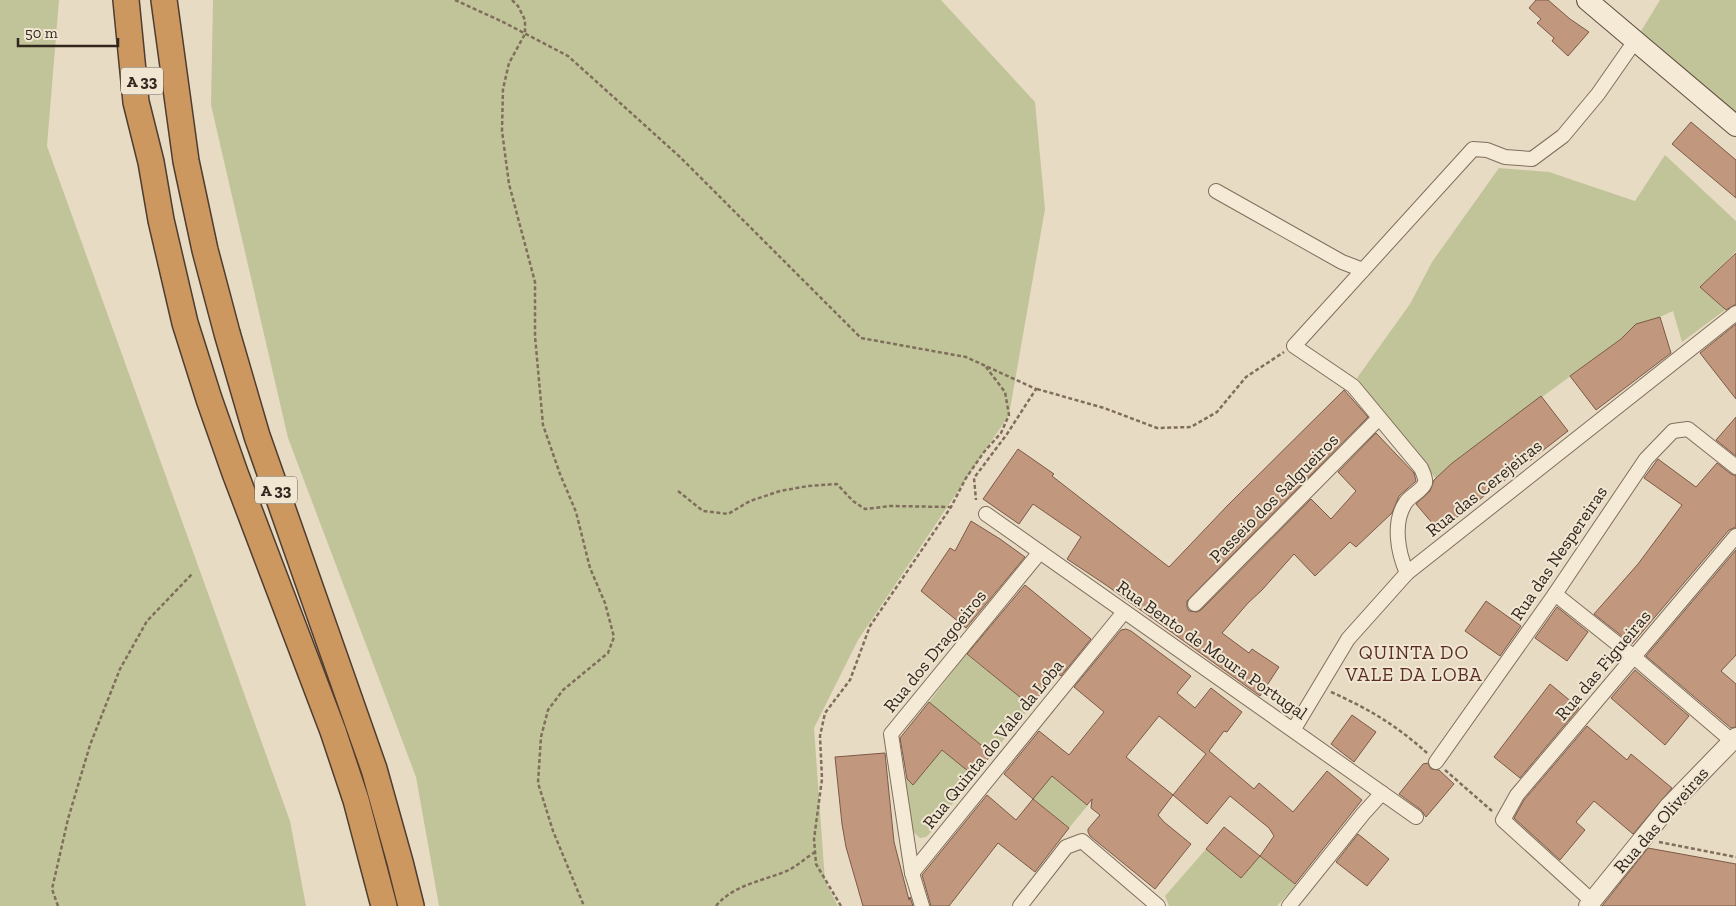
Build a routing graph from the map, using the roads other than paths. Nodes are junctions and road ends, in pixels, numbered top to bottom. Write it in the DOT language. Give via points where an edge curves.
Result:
graph roads {
  1 [pos="126,0"];
  2 [pos="134,0"];
  3 [pos="164,0"];
  4 [pos="170,0"];
  5 [pos="1591,1"];
  6 [pos="1635,41"];
  7 [pos="173,66"];
  8 [pos="1736,126"];
  9 [pos="151,162"];
  10 [pos="1216,191"];
  11 [pos="1363,270"];
  12 [pos="1736,313"];
  13 [pos="1379,418"];
  14 [pos="1736,467"];
  15 [pos="986,514"];
  16 [pos="1736,536"];
  17 [pos="1040,552"];
  18 [pos="1407,573"];
  19 [pos="1555,594"];
  20 [pos="1195,604"];
  21 [pos="1124,612"];
  22 [pos="1634,657"];
  23 [pos="1294,729"];
  24 [pos="1734,739"];
  25 [pos="1436,762"];
  26 [pos="1382,793"];
  27 [pos="1416,817"];
  28 [pos="912,873"];
  29 [pos="1590,904"];
  30 [pos="384,906"];
  31 [pos="411,906"];
  32 [pos="922,906"];
  33 [pos="1020,906"];
  34 [pos="1158,906"];
  35 [pos="1289,906"];
  1 -- 9 [label="highway" via="136,102"];
  2 -- 9 [label="highway, A 33"];
  3 -- 7 [label="highway, A 33"];
  4 -- 7 [label="highway"];
  5 -- 6 [label="main road"];
  6 -- 8 [label="main road"];
  6 -- 11 [label="street" via="1598,94 1563,136 1532,159 1472,149"];
  7 -- 31 [label="highway, A 33" via="186,161 227,333 257,436 374,770"];
  9 -- 30 [label="highway, A 33" via="185,323 235,473 333,732 356,800"];
  10 -- 11 [label="street" via="1342,262"];
  11 -- 13 [label="street" via="1294,346 1353,386"];
  12 -- 18 [label="street, Rua das Cerejeiras"];
  13 -- 18 [label="street" via="1421,468 1425,480 1406,503 1398,526 1399,549"];
  13 -- 20 [label="street, Passeio dos Salgueiros"];
  14 -- 19 [label="street, Rua das Nespereiras" via="1688,429 1673,431 1646,459"];
  15 -- 17 [label="street, Rua Bento de Moura Portugal"];
  16 -- 22 [label="street, Rua das Figueiras"];
  17 -- 21 [label="street, Rua Bento de Moura Portugal"];
  17 -- 28 [label="street, Rua dos Dragoeiros" via="891,734"];
  18 -- 23 [label="street, Rua das Cerejeiras" via="1348,639"];
  19 -- 22 [label="street"];
  19 -- 25 [label="street, Rua das Nespereiras"];
  21 -- 23 [label="street, Rua Bento de Moura Portugal"];
  21 -- 28 [label="street, Rua Quinta do Vale da Loba"];
  22 -- 24 [label="street"];
  22 -- 29 [label="street, Rua das Figueiras" via="1517,795 1503,820"];
  23 -- 26 [label="street, Rua Bento de Moura Portugal"];
  24 -- 29 [label="street, Rua das Oliveiras" via="1669,806"];
  26 -- 27 [label="street, Rua Bento de Moura Portugal"];
  26 -- 35 [label="street"];
  28 -- 32 [label="street"];
  33 -- 34 [label="street" via="1066,847 1082,841"];
}
